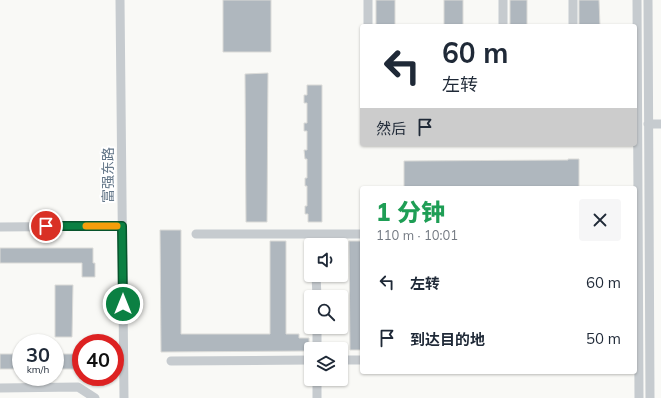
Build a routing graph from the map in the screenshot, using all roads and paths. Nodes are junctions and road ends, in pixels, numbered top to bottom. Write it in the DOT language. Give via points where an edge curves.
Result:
graph roads {
  1 [pos="120,0"];
  2 [pos="368,0"];
  3 [pos="503,0"];
  4 [pos="573,0"];
  5 [pos="637,0"];
  6 [pos="648,0"];
  7 [pos="368,24"];
  8 [pos="503,24"];
  9 [pos="573,24"];
  10 [pos="648,124"];
  11 [pos="661,124"];
  12 [pos="122,226"];
  13 [pos="0,227"];
  14 [pos="196,234"];
  15 [pos="316,234"];
  16 [pos="360,234"];
  17 [pos="316,238"];
  18 [pos="637,272"];
  19 [pos="172,360"];
  20 [pos="304,360"];
  21 [pos="348,360"];
  22 [pos="360,360"];
  23 [pos="317,386"];
  24 [pos="0,388"];
  25 [pos="95,398"];
  26 [pos="124,398"];
  27 [pos="317,398"];
  28 [pos="639,398"];
  29 [pos="650,398"];
  1 -- 12 [label="street, 富强东路"];
  2 -- 7 [label="street"];
  3 -- 8 [label="street"];
  4 -- 9 [label="street"];
  5 -- 18 [label="street"];
  6 -- 10 [label="street"];
  10 -- 11 [label="street"];
  10 -- 29 [label="street"];
  12 -- 13 [label="street"];
  12 -- 26 [label="street, 富强东路"];
  14 -- 15 [label="street"];
  15 -- 16 [label="street"];
  15 -- 17 [label="street"];
  18 -- 28 [label="street"];
  19 -- 20 [label="street"];
  21 -- 22 [label="street"];
  23 -- 27 [label="street"];
  24 -- 25 [label="street" via="78,387"];
}
